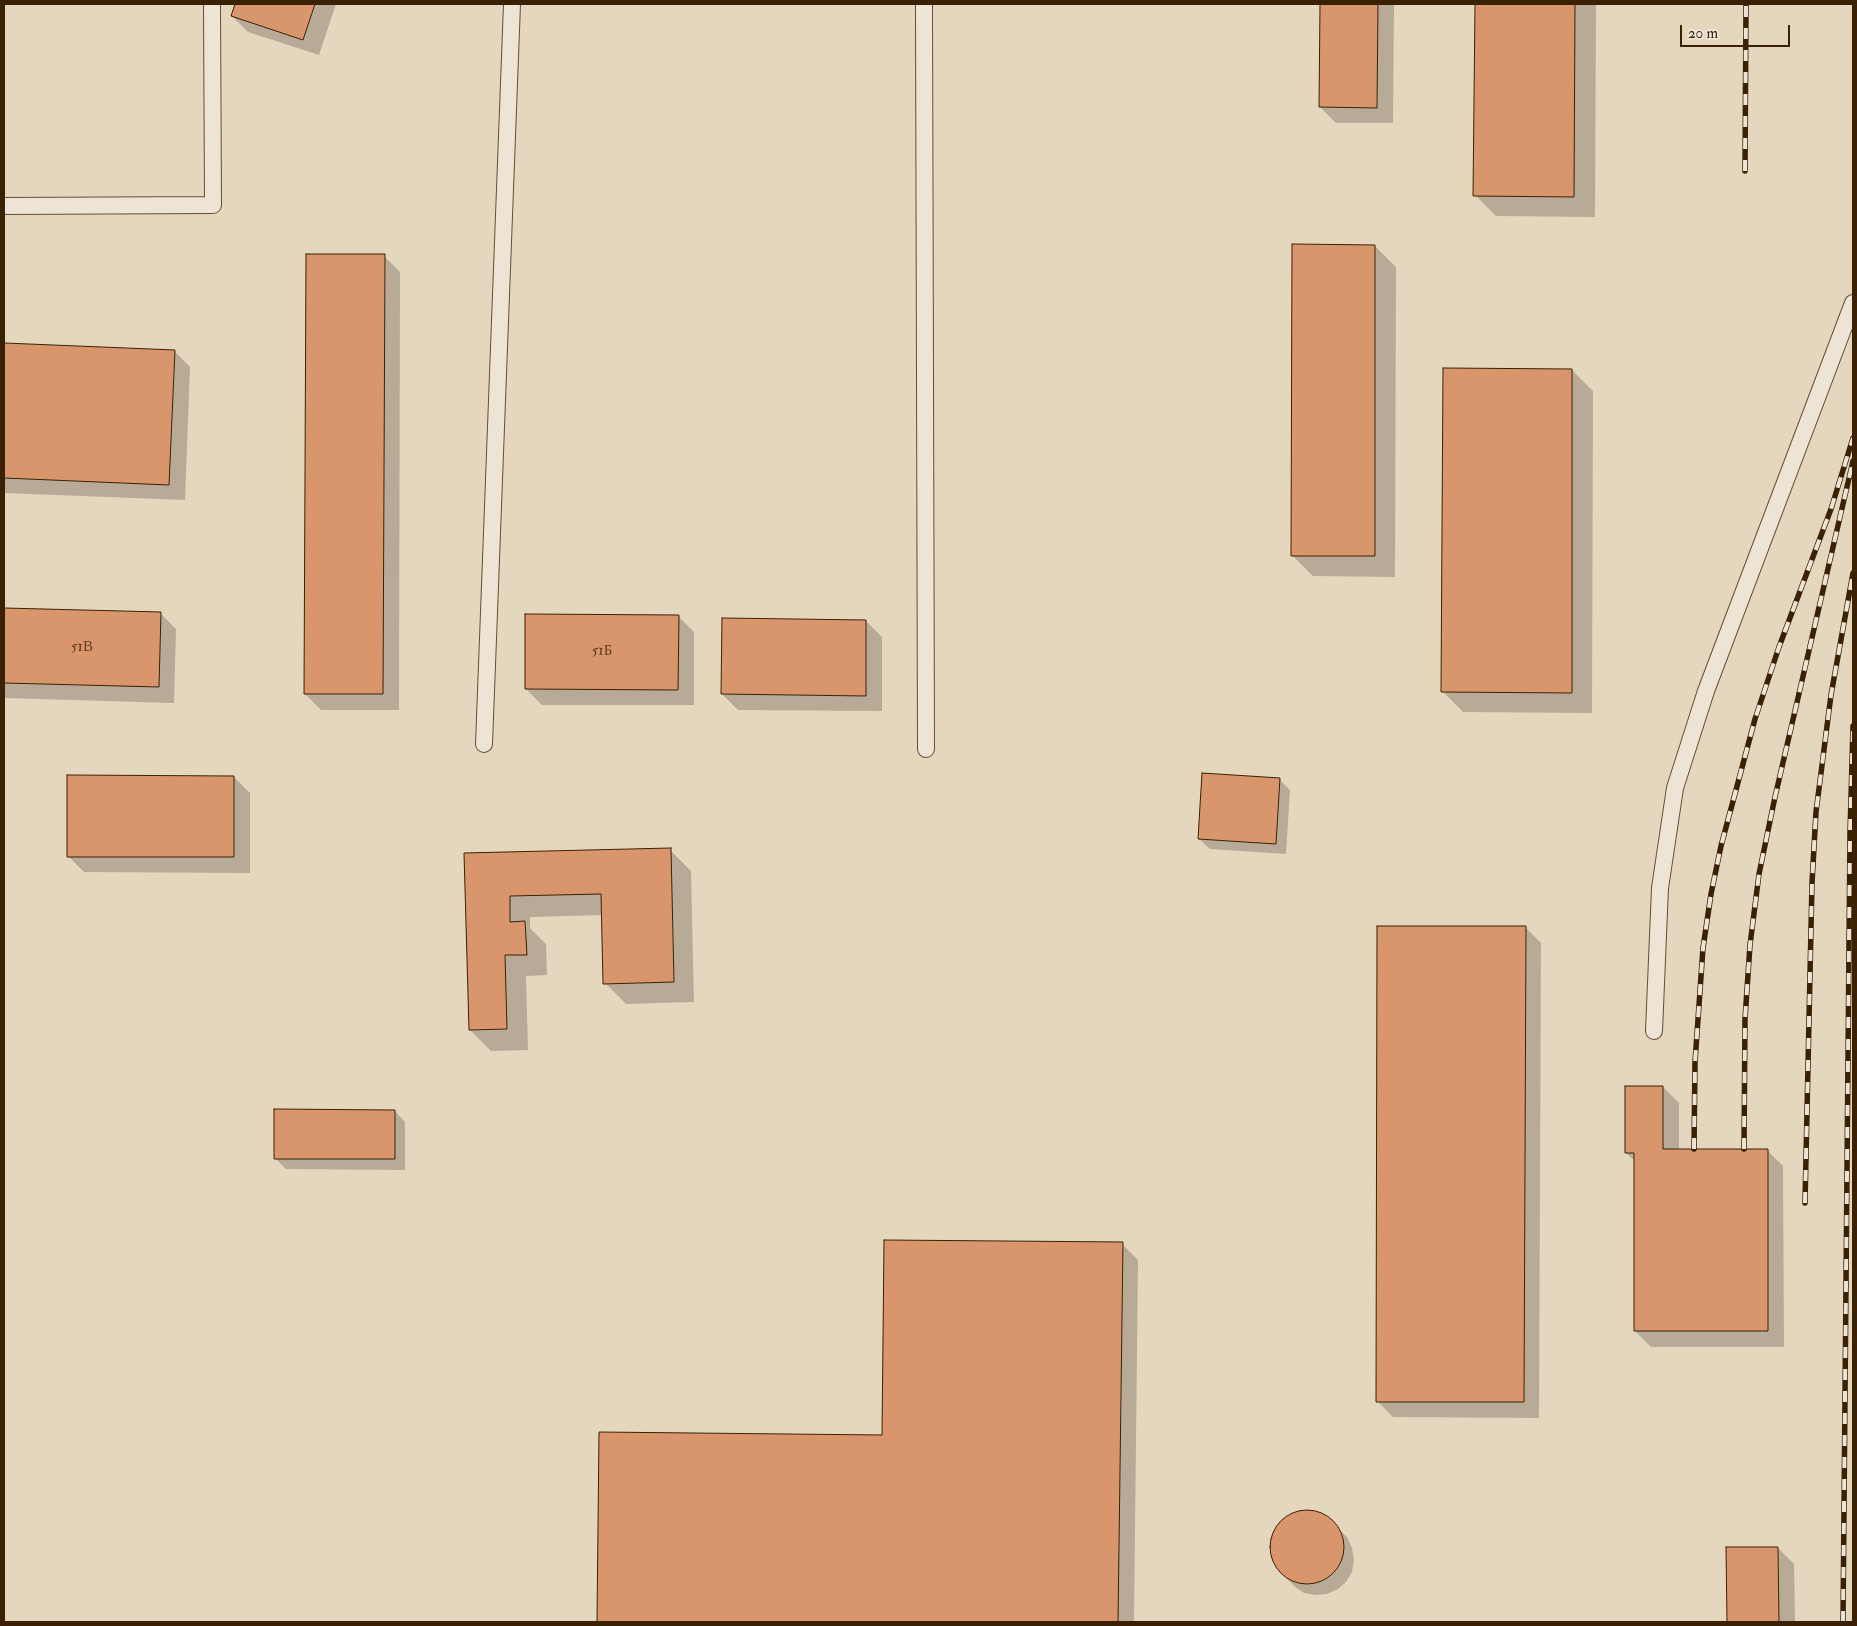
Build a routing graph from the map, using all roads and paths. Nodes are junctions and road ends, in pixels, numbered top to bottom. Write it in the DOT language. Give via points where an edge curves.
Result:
graph roads {
  1 [pos="212,4"];
  2 [pos="512,4"];
  3 [pos="924,4"];
  4 [pos="4,206"];
  5 [pos="1853,303"];
  6 [pos="484,744"];
  7 [pos="926,749"];
  8 [pos="1654,1030"];
  1 -- 4 [label="lane" via="213,205"];
  2 -- 6 [label="lane"];
  3 -- 7 [label="lane"];
  5 -- 8 [label="lane" via="1706,691 1675,788 1660,888"];
}
